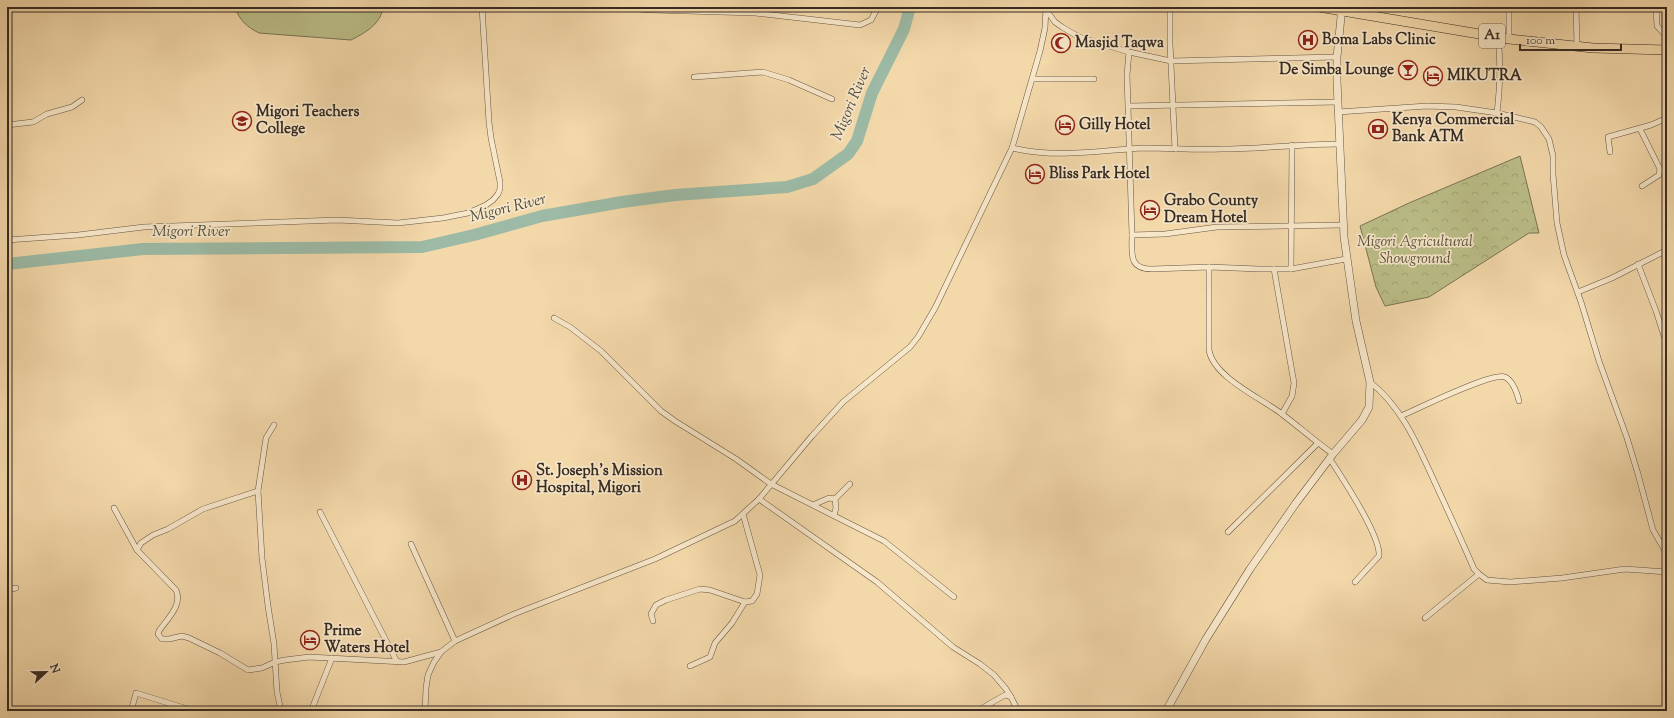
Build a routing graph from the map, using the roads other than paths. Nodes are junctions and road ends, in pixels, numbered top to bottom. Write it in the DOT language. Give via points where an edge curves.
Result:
graph roads {
  1 [pos="482,7"];
  2 [pos="611,7"];
  3 [pos="878,7"];
  4 [pos="1170,7"];
  5 [pos="1319,7"];
  6 [pos="1509,7"];
  7 [pos="1576,7"];
  8 [pos="1656,7"];
  9 [pos="1046,8"];
  10 [pos="1342,9"];
  11 [pos="1498,37"];
  12 [pos="1667,38"];
  13 [pos="1509,39"];
  14 [pos="1577,47"];
  15 [pos="1666,50"];
  16 [pos="1129,52"];
  17 [pos="1338,57"];
  18 [pos="1171,61"];
  19 [pos="1667,62"];
  20 [pos="694,77"];
  21 [pos="1033,79"];
  22 [pos="1094,79"];
  23 [pos="832,99"];
  24 [pos="82,100"];
  25 [pos="1337,102"];
  26 [pos="1129,106"];
  27 [pos="1173,106"];
  28 [pos="1338,112"];
  29 [pos="1497,113"];
  30 [pos="1667,118"];
  31 [pos="7,125"];
  32 [pos="1640,128"];
  33 [pos="1339,144"];
  34 [pos="1292,145"];
  35 [pos="1012,148"];
  36 [pos="1175,149"];
  37 [pos="1130,150"];
  38 [pos="1610,152"];
  39 [pos="1642,186"];
  40 [pos="1291,225"];
  41 [pos="1343,225"];
  42 [pos="1132,234"];
  43 [pos="7,240"];
  44 [pos="1667,250"];
  45 [pos="1346,259"];
  46 [pos="1638,264"];
  47 [pos="1209,267"];
  48 [pos="1274,269"];
  49 [pos="1291,269"];
  50 [pos="1578,292"];
  51 [pos="554,318"];
  52 [pos="1667,345"];
  53 [pos="1370,382"];
  54 [pos="1519,401"];
  55 [pos="1282,414"];
  56 [pos="1401,416"];
  57 [pos="274,425"];
  58 [pos="1318,443"];
  59 [pos="1331,457"];
  60 [pos="771,484"];
  61 [pos="850,484"];
  62 [pos="258,492"];
  63 [pos="759,499"];
  64 [pos="835,499"];
  65 [pos="813,505"];
  66 [pos="114,508"];
  67 [pos="320,512"];
  68 [pos="743,514"];
  69 [pos="834,515"];
  70 [pos="1228,532"];
  71 [pos="411,544"];
  72 [pos="137,550"];
  73 [pos="1667,554"];
  74 [pos="1667,572"];
  75 [pos="1479,574"];
  76 [pos="1355,582"];
  77 [pos="16,588"];
  78 [pos="7,590"];
  79 [pos="954,597"];
  80 [pos="745,602"];
  81 [pos="1425,618"];
  82 [pos="653,621"];
  83 [pos="455,641"];
  84 [pos="441,652"];
  85 [pos="332,658"];
  86 [pos="275,662"];
  87 [pos="397,662"];
  88 [pos="690,666"];
  89 [pos="1011,697"];
  90 [pos="131,711"];
  91 [pos="194,711"];
  92 [pos="281,711"];
  93 [pos="312,711"];
  94 [pos="425,711"];
  95 [pos="977,711"];
  96 [pos="1018,711"];
  97 [pos="1166,711"];
  1 -- 43 [label="street" via="490,138 500,189 493,200 478,209 456,216 398,223 337,220 144,227"];
  2 -- 3 [label="street" via="755,14 860,25 871,20"];
  4 -- 18 [label="street"];
  5 -- 10 [label="highway, A1"];
  6 -- 13 [label="street"];
  7 -- 14 [label="street"];
  8 -- 12 [label="street" via="1657,26"];
  9 -- 16 [label="street" via="1055,22 1070,33"];
  9 -- 21 [label="street" via="1045,28"];
  10 -- 11 [label="highway, A1"];
  10 -- 17 [label="street"];
  11 -- 13 [label="highway, A1"];
  11 -- 29 [label="street" via="1500,92"];
  12 -- 15 [label="street"];
  13 -- 14 [label="highway, A1"];
  14 -- 15 [label="highway, A1"];
  15 -- 19 [label="street"];
  16 -- 18 [label="street"];
  16 -- 26 [label="street"];
  17 -- 18 [label="street"];
  17 -- 25 [label="street"];
  18 -- 27 [label="street"];
  20 -- 23 [label="street" via="763,72 789,80"];
  21 -- 22 [label="street"];
  21 -- 35 [label="street"];
  24 -- 31 [label="street" via="72,107 48,114 33,122"];
  25 -- 27 [label="street"];
  25 -- 28 [label="street"];
  26 -- 27 [label="street"];
  26 -- 37 [label="street"];
  27 -- 36 [label="street"];
  28 -- 29 [label="street" via="1427,106"];
  28 -- 33 [label="street"];
  29 -- 50 [label="street" via="1535,122 1549,138 1561,243"];
  30 -- 32 [label="street"];
  32 -- 38 [label="street" via="1608,137"];
  32 -- 39 [label="street" via="1660,169 1657,178"];
  33 -- 34 [label="street"];
  33 -- 41 [label="street"];
  34 -- 36 [label="street"];
  34 -- 40 [label="street"];
  35 -- 37 [label="street" via="1050,154"];
  35 -- 60 [label="street" via="935,308 918,337 898,358 843,402"];
  36 -- 37 [label="street"];
  37 -- 42 [label="street"];
  40 -- 41 [label="street"];
  40 -- 42 [label="street"];
  40 -- 49 [label="street"];
  41 -- 45 [label="street"];
  42 -- 47 [label="street" via="1133,260 1140,268"];
  44 -- 46 [label="street"];
  45 -- 49 [label="street"];
  45 -- 53 [label="street" via="1356,321"];
  46 -- 50 [label="street"];
  46 -- 52 [label="street"];
  47 -- 48 [label="street"];
  47 -- 55 [label="street" via="1210,356 1221,371"];
  48 -- 49 [label="street"];
  48 -- 55 [label="street" via="1294,383 1292,396"];
  50 -- 73 [label="street" via="1638,474 1653,530"];
  51 -- 60 [label="street" via="601,351 661,411"];
  53 -- 56 [label="street" via="1389,398"];
  53 -- 59 [label="street" via="1370,401 1366,414"];
  54 -- 56 [label="street" via="1510,380 1503,376 1456,391"];
  55 -- 58 [label="street"];
  56 -- 75 [label="street" via="1425,461 1474,569"];
  57 -- 62 [label="street" via="266,438"];
  58 -- 59 [label="street"];
  58 -- 70 [label="street"];
  59 -- 76 [label="street" via="1379,549 1379,556"];
  59 -- 97 [label="street" via="1250,569 1206,639"];
  60 -- 63 [label="street"];
  60 -- 65 [label="street"];
  61 -- 64 [label="street"];
  62 -- 72 [label="street" via="204,509 153,535 141,543"];
  62 -- 86 [label="street" via="262,558"];
  63 -- 68 [label="street"];
  63 -- 89 [label="street" via="877,582 953,646 994,675"];
  64 -- 65 [label="street" via="829,498"];
  64 -- 69 [label="street"];
  65 -- 69 [label="street"];
  66 -- 72 [label="street"];
  67 -- 87 [label="street"];
  68 -- 80 [label="street" via="760,575 758,594 752,601"];
  68 -- 83 [label="street" via="724,527 655,560 514,614"];
  69 -- 79 [label="street" via="884,541"];
  71 -- 83 [label="street"];
  72 -- 86 [label="street" via="177,593 178,601 158,634 162,639 182,636 189,638 248,670 262,668"];
  74 -- 75 [label="street" via="1625,569 1510,582 1487,580"];
  75 -- 81 [label="street"];
  77 -- 78 [label="street"];
  80 -- 82 [label="street" via="700,589 656,605 651,614"];
  80 -- 88 [label="street" via="715,643 709,658"];
  83 -- 84 [label="street"];
  84 -- 87 [label="street"];
  84 -- 94 [label="street" via="428,675"];
  85 -- 86 [label="street" via="309,657"];
  85 -- 87 [label="street"];
  85 -- 93 [label="street"];
  86 -- 92 [label="street"];
  89 -- 95 [label="street" via="1002,696"];
  89 -- 96 [label="street"];
  90 -- 91 [label="street" via="136,693"];
}
